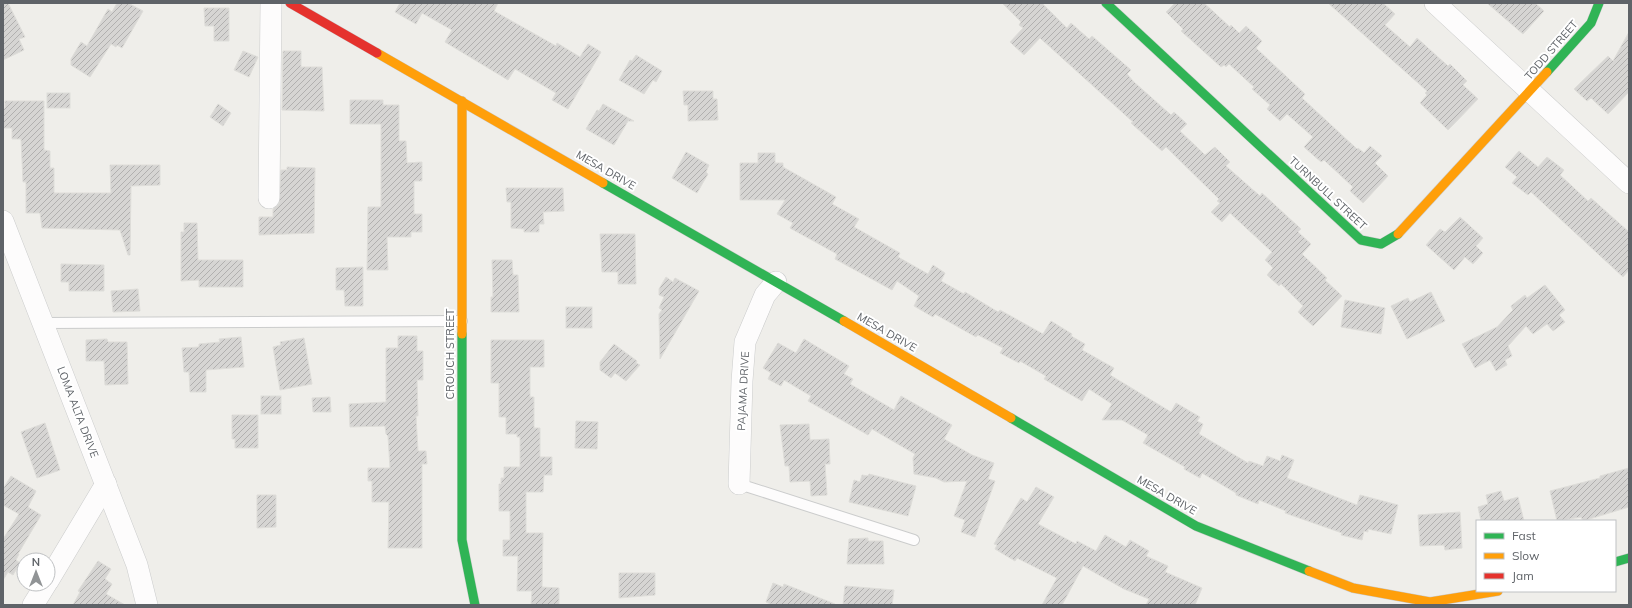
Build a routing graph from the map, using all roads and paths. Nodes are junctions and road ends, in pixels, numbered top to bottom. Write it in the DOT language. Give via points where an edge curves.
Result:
graph roads {
  1 [pos="271,3"];
  2 [pos="290,3"];
  3 [pos="1106,3"];
  4 [pos="1435,3"];
  5 [pos="1599,3"];
  6 [pos="1531,91"];
  7 [pos="462,101"];
  8 [pos="1629,182"];
  9 [pos="269,198"];
  10 [pos="3,221"];
  11 [pos="776,282"];
  12 [pos="462,321"];
  13 [pos="44,323"];
  14 [pos="106,484"];
  15 [pos="739,484"];
  16 [pos="914,540"];
  17 [pos="1629,558"];
  18 [pos="1616,562"];
  19 [pos="56,568"];
  20 [pos="41,592"];
  21 [pos="1492,592"];
  22 [pos="1411,602"];
  23 [pos="33,605"];
  24 [pos="147,605"];
  25 [pos="475,605"];
  1 -- 9 [label="street"];
  2 -- 7 [label="main road, MESA DRIVE"];
  3 -- 6 [label="main road, TURNBULL STREET" via="1361,240 1381,244 1397,235"];
  4 -- 6 [label="street"];
  5 -- 6 [label="main road, TODD STREET" via="1591,23"];
  6 -- 8 [label="street"];
  7 -- 11 [label="main road, MESA DRIVE"];
  7 -- 12 [label="main road, CROUCH STREET"];
  10 -- 13 [label="street, LOMA ALTA DRIVE"];
  11 -- 15 [label="street, PAJAMA DRIVE" via="765,295 745,342"];
  11 -- 22 [label="main road, MESA DRIVE" via="1196,526 1353,588"];
  12 -- 13 [label="lane"];
  12 -- 25 [label="main road, CROUCH STREET" via="462,540"];
  13 -- 14 [label="street, LOMA ALTA DRIVE"];
  14 -- 19 [label="street"];
  14 -- 24 [label="street, LOMA ALTA DRIVE" via="137,565"];
  15 -- 16 [label="lane"];
  17 -- 18 [label="main road"];
  20 -- 23 [label="street"];
  21 -- 22 [label="main road, MESA DRIVE" via="1430,602"];
}
